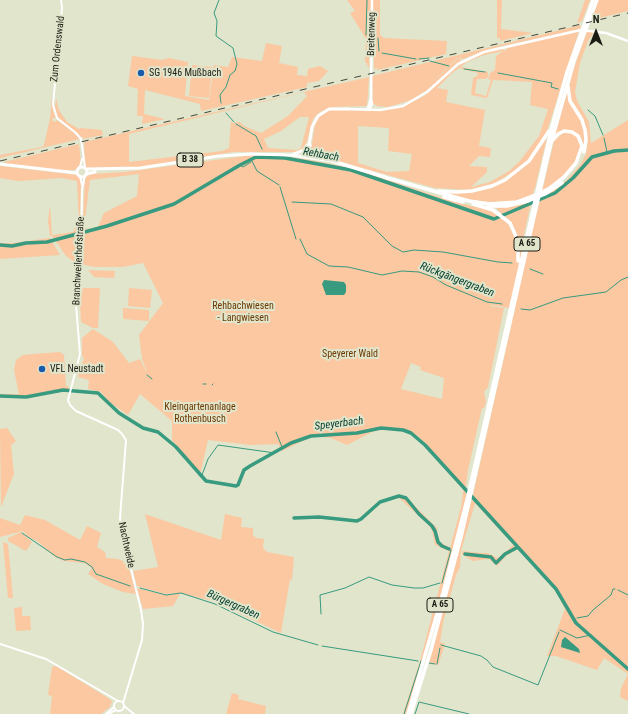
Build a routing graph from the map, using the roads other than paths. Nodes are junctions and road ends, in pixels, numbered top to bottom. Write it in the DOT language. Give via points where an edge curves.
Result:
graph roads {
  1 [pos="61,0"];
  2 [pos="372,0"];
  3 [pos="593,0"];
  4 [pos="597,0"];
  5 [pos="588,17"];
  6 [pos="582,34"];
  7 [pos="628,40"];
  8 [pos="568,81"];
  9 [pos="371,98"];
  10 [pos="372,104"];
  11 [pos="348,108"];
  12 [pos="368,109"];
  13 [pos="380,110"];
  14 [pos="552,126"];
  15 [pos="310,142"];
  16 [pos="550,148"];
  17 [pos="310,150"];
  18 [pos="82,152"];
  19 [pos="291,155"];
  20 [pos="307,157"];
  21 [pos="318,158"];
  22 [pos="332,161"];
  23 [pos="0,164"];
  24 [pos="85,168"];
  25 [pos="130,169"];
  26 [pos="79,172"];
  27 [pos="86,175"];
  28 [pos="384,177"];
  29 [pos="426,189"];
  30 [pos="82,190"];
  31 [pos="537,193"];
  32 [pos="534,205"];
  33 [pos="481,206"];
  34 [pos="517,274"];
  35 [pos="517,283"];
  36 [pos="68,402"];
  37 [pos="470,495"];
  38 [pos="0,644"];
  39 [pos="126,693"];
  40 [pos="109,697"];
  41 [pos="118,701"];
  42 [pos="123,705"];
  43 [pos="114,706"];
  44 [pos="117,710"];
  45 [pos="122,710"];
  46 [pos="133,713"];
  47 [pos="107,714"];
  48 [pos="408,714"];
  49 [pos="411,714"];
  1 -- 18 [label="street, Zum Ordenswald" via="54,109 59,120 80,138"];
  2 -- 9 [label="main road, Breitenweg"];
  3 -- 5 [label="highway, A 65"];
  4 -- 5 [label="highway, A 65"];
  5 -- 6 [label="highway, A 65"];
  6 -- 8 [label="highway, A 65"];
  6 -- 14 [label="highway, A 65"];
  7 -- 13 [label="main road" via="601,32 578,31 484,52 458,64 433,88 415,100"];
  8 -- 16 [label="highway, A 65"];
  8 -- 33 [label="highway" via="570,99 583,123 586,137 583,154 574,170 556,187 532,200 507,206"];
  9 -- 10 [label="main road"];
  9 -- 12 [label="main road"];
  10 -- 12 [label="main road"];
  10 -- 13 [label="main road"];
  11 -- 12 [label="main road"];
  11 -- 15 [label="main road" via="333,108 321,114 314,123"];
  12 -- 13 [label="main road"];
  14 -- 29 [label="highway" via="529,161 500,182 467,192"];
  14 -- 31 [label="highway, A 65"];
  15 -- 17 [label="main road"];
  15 -- 19 [label="main road" via="304,150"];
  15 -- 20 [label="main road"];
  16 -- 29 [label="highway" via="556,136 566,131 577,134 582,144 578,160 567,175 546,191 527,199 506,203 479,203"];
  16 -- 31 [label="highway, A 65"];
  17 -- 20 [label="main road"];
  17 -- 21 [label="main road"];
  18 -- 24 [label="street, Zum Ordenswald"];
  18 -- 26 [label="street, Zum Ordenswald"];
  19 -- 20 [label="main road, B 38"];
  19 -- 25 [label="main road, B 38" via="231,155"];
  20 -- 21 [label="main road, B 38"];
  21 -- 22 [label="main road, B 38"];
  22 -- 28 [label="highway, B 38"];
  23 -- 26 [label="main road"];
  24 -- 25 [label="main road, B 38"];
  24 -- 26 [label="main road"];
  24 -- 27 [label="main road"];
  25 -- 27 [label="main road, B 38"];
  26 -- 27 [label="main road"];
  26 -- 30 [label="street, Branchweilerhofstraße"];
  27 -- 30 [label="street, Branchweilerhofstraße"];
  28 -- 29 [label="highway, B 38"];
  28 -- 33 [label="highway" via="451,200"];
  30 -- 36 [label="street, Branchweilerhofstraße" via="82,234 76,305 80,354"];
  31 -- 32 [label="highway, A 65"];
  32 -- 34 [label="highway, A 65"];
  32 -- 35 [label="highway, A 65"];
  33 -- 34 [label="highway" via="502,215 513,229 518,241"];
  34 -- 35 [label="highway, A 65"];
  35 -- 37 [label="highway, A 65"];
  36 -- 39 [label="street, Nachtweide" via="76,411 118,430 125,438 120,518 143,620 143,635"];
  37 -- 48 [label="highway, A 65"];
  37 -- 49 [label="highway, A 65" via="446,594"];
  38 -- 40 [label="street" via="46,659"];
  39 -- 41 [label="street, Nachtweide"];
  39 -- 42 [label="street, Nachtweide"];
  40 -- 41 [label="street"];
  40 -- 43 [label="street"];
  41 -- 42 [label="street"];
  41 -- 43 [label="street, Nachtweide"];
  42 -- 45 [label="street, Nachtweide"];
  42 -- 46 [label="street"];
  43 -- 44 [label="street"];
  43 -- 47 [label="street, Nachtweide"];
  44 -- 45 [label="street"];
  44 -- 47 [label="street"];
  45 -- 46 [label="street"];
}
